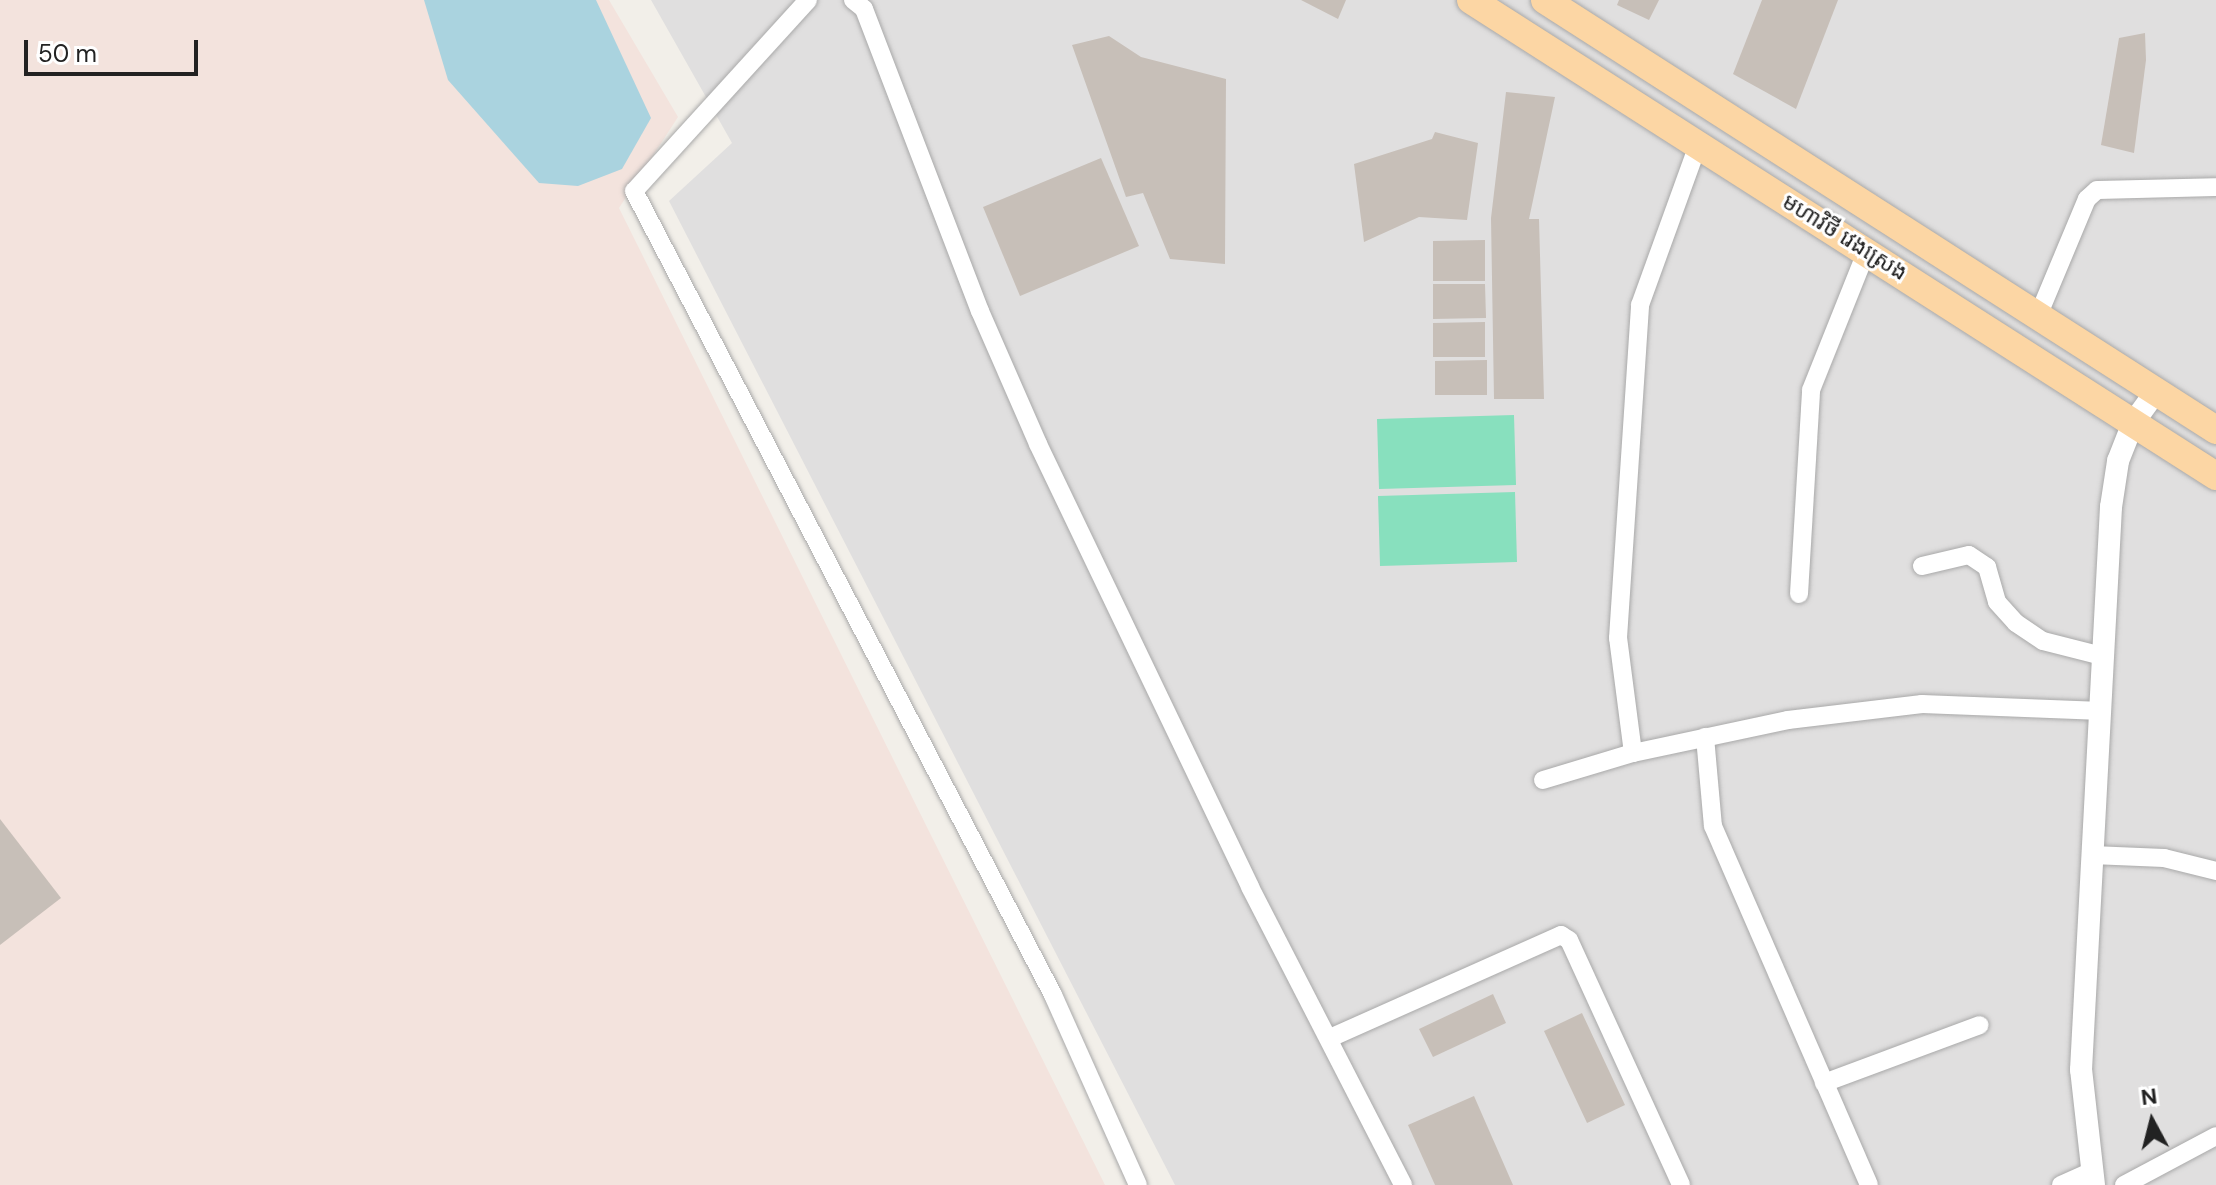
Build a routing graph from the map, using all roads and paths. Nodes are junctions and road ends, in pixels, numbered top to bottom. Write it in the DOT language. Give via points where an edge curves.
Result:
graph roads {
  1 [pos="808,0"];
  2 [pos="853,0"];
  3 [pos="1471,0"];
  4 [pos="1545,0"];
  5 [pos="1698,145"];
  6 [pos="2216,187"];
  7 [pos="1867,250"];
  8 [pos="2038,316"];
  9 [pos="2156,391"];
  10 [pos="2133,423"];
  11 [pos="2216,430"];
  12 [pos="2216,476"];
  13 [pos="1922,566"];
  14 [pos="1799,594"];
  15 [pos="2102,656"];
  16 [pos="2102,711"];
  17 [pos="1705,737"];
  18 [pos="1633,753"];
  19 [pos="1543,780"];
  20 [pos="2092,855"];
  21 [pos="2216,871"];
  22 [pos="1980,1025"];
  23 [pos="1330,1038"];
  24 [pos="1824,1083"];
  25 [pos="2216,1136"];
  26 [pos="2094,1178"];
  27 [pos="1138,1185"];
  28 [pos="1403,1185"];
  29 [pos="1681,1185"];
  30 [pos="1869,1185"];
  31 [pos="2061,1185"];
  32 [pos="2124,1185"];
  1 -- 27 [label="street" via="634,191 1053,995"];
  2 -- 23 [label="street" via="864,9 980,311 1038,444 1250,887"];
  3 -- 5 [label="main road, មហាវិថី វេងស្រេង"];
  4 -- 8 [label="main road, មហាវិថី វេងស្រេង"];
  5 -- 7 [label="main road, មហាវិថី វេងស្រេង"];
  5 -- 18 [label="street" via="1640,305 1618,638"];
  6 -- 8 [label="street" via="2097,190 2087,199"];
  7 -- 10 [label="main road, មហាវិថី វេងស្រេង"];
  7 -- 14 [label="street" via="1811,390"];
  8 -- 9 [label="main road, មហាវិថី វេងស្រេង"];
  9 -- 10 [label="street"];
  9 -- 11 [label="main road, មហាវិថី វេងស្រេង"];
  10 -- 12 [label="main road, មហាវិថី វេងស្រេង"];
  10 -- 15 [label="street" via="2118,461 2111,507"];
  13 -- 15 [label="street" via="1969,555 1987,567 1997,602 2016,623 2043,641"];
  15 -- 16 [label="street"];
  16 -- 17 [label="street" via="1922,704 1788,720"];
  16 -- 20 [label="street"];
  17 -- 18 [label="street"];
  17 -- 24 [label="street" via="1713,826"];
  18 -- 19 [label="street"];
  20 -- 21 [label="street" via="2164,858"];
  20 -- 26 [label="street" via="2081,1070"];
  22 -- 24 [label="street"];
  23 -- 28 [label="street"];
  23 -- 29 [label="street" via="1561,935 1569,940"];
  24 -- 30 [label="street"];
  25 -- 32 [label="street"];
  26 -- 31 [label="street"];
}
